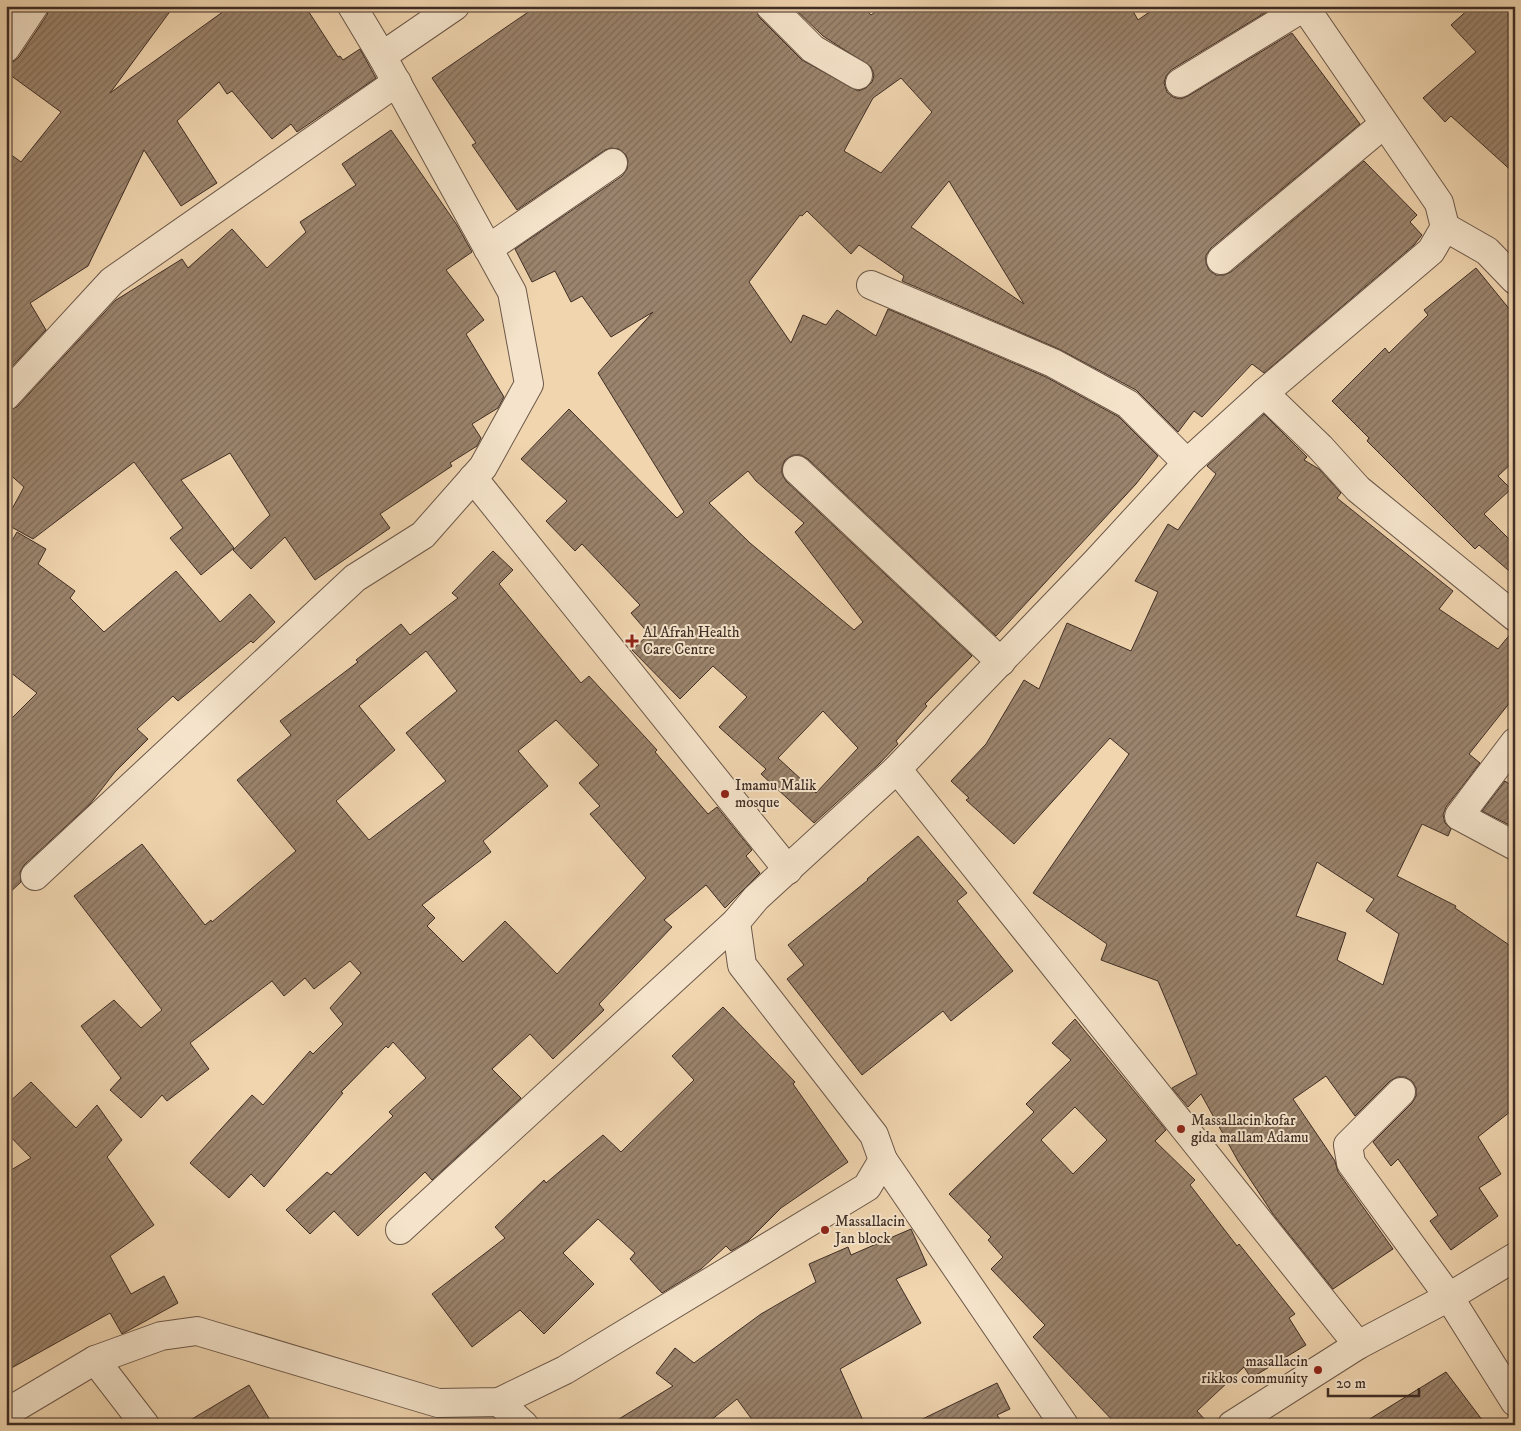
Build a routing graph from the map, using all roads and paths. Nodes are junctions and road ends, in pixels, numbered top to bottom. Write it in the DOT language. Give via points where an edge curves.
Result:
graph roads {
  1 [pos="34,6"];
  2 [pos="352,6"];
  3 [pos="455,6"];
  4 [pos="770,6"];
  5 [pos="1304,7"];
  6 [pos="6,48"];
  7 [pos="382,56"];
  8 [pos="858,75"];
  9 [pos="397,82"];
  10 [pos="1180,83"];
  11 [pos="1384,124"];
  12 [pos="613,163"];
  13 [pos="1444,227"];
  14 [pos="488,249"];
  15 [pos="1221,260"];
  16 [pos="1515,280"];
  17 [pos="871,285"];
  18 [pos="1264,392"];
  19 [pos="6,396"];
  20 [pos="1187,463"];
  21 [pos="797,470"];
  22 [pos="473,478"];
  23 [pos="1515,618"];
  24 [pos="1001,662"];
  25 [pos="1515,742"];
  26 [pos="897,769"];
  27 [pos="1515,846"];
  28 [pos="788,870"];
  29 [pos="35,876"];
  30 [pos="736,922"];
  31 [pos="1401,1092"];
  32 [pos="883,1160"];
  33 [pos="400,1230"];
  34 [pos="1515,1257"];
  35 [pos="1449,1297"];
  36 [pos="1358,1345"];
  37 [pos="95,1360"];
  38 [pos="499,1402"];
  39 [pos="1515,1402"];
  40 [pos="6,1413"];
  41 [pos="145,1425"];
  42 [pos="524,1425"];
  43 [pos="1064,1425"];
  44 [pos="1232,1425"];
  1 -- 6 [label="street"];
  2 -- 7 [label="street"];
  3 -- 7 [label="street"];
  4 -- 8 [label="street" via="813,49"];
  5 -- 10 [label="street"];
  5 -- 11 [label="street"];
  7 -- 9 [label="street"];
  9 -- 14 [label="street"];
  9 -- 19 [label="street" via="112,281"];
  11 -- 13 [label="street" via="1438,203"];
  11 -- 15 [label="street"];
  12 -- 14 [label="street"];
  13 -- 16 [label="street" via="1488,251"];
  13 -- 18 [label="street" via="1431,251"];
  14 -- 22 [label="street" via="512,292 529,384 483,467"];
  17 -- 20 [label="street" via="1053,363 1128,404"];
  18 -- 20 [label="street"];
  18 -- 23 [label="street" via="1358,489"];
  20 -- 24 [label="street"];
  21 -- 24 [label="street"];
  22 -- 28 [label="street"];
  22 -- 29 [label="street" via="423,535 355,578"];
  24 -- 26 [label="street"];
  25 -- 27 [label="street" via="1459,816"];
  26 -- 28 [label="street"];
  26 -- 36 [label="street"];
  28 -- 30 [label="street" via="756,898"];
  30 -- 32 [label="street" via="742,965 874,1135"];
  30 -- 33 [label="street"];
  31 -- 35 [label="street" via="1348,1145 1351,1163"];
  32 -- 38 [label="street" via="867,1187 565,1370"];
  32 -- 43 [label="street"];
  34 -- 35 [label="street"];
  35 -- 36 [label="street"];
  35 -- 39 [label="street"];
  36 -- 44 [label="street"];
  37 -- 38 [label="street" via="161,1336 197,1331 438,1402"];
  37 -- 40 [label="street"];
  37 -- 41 [label="street"];
  38 -- 42 [label="street"];
}
